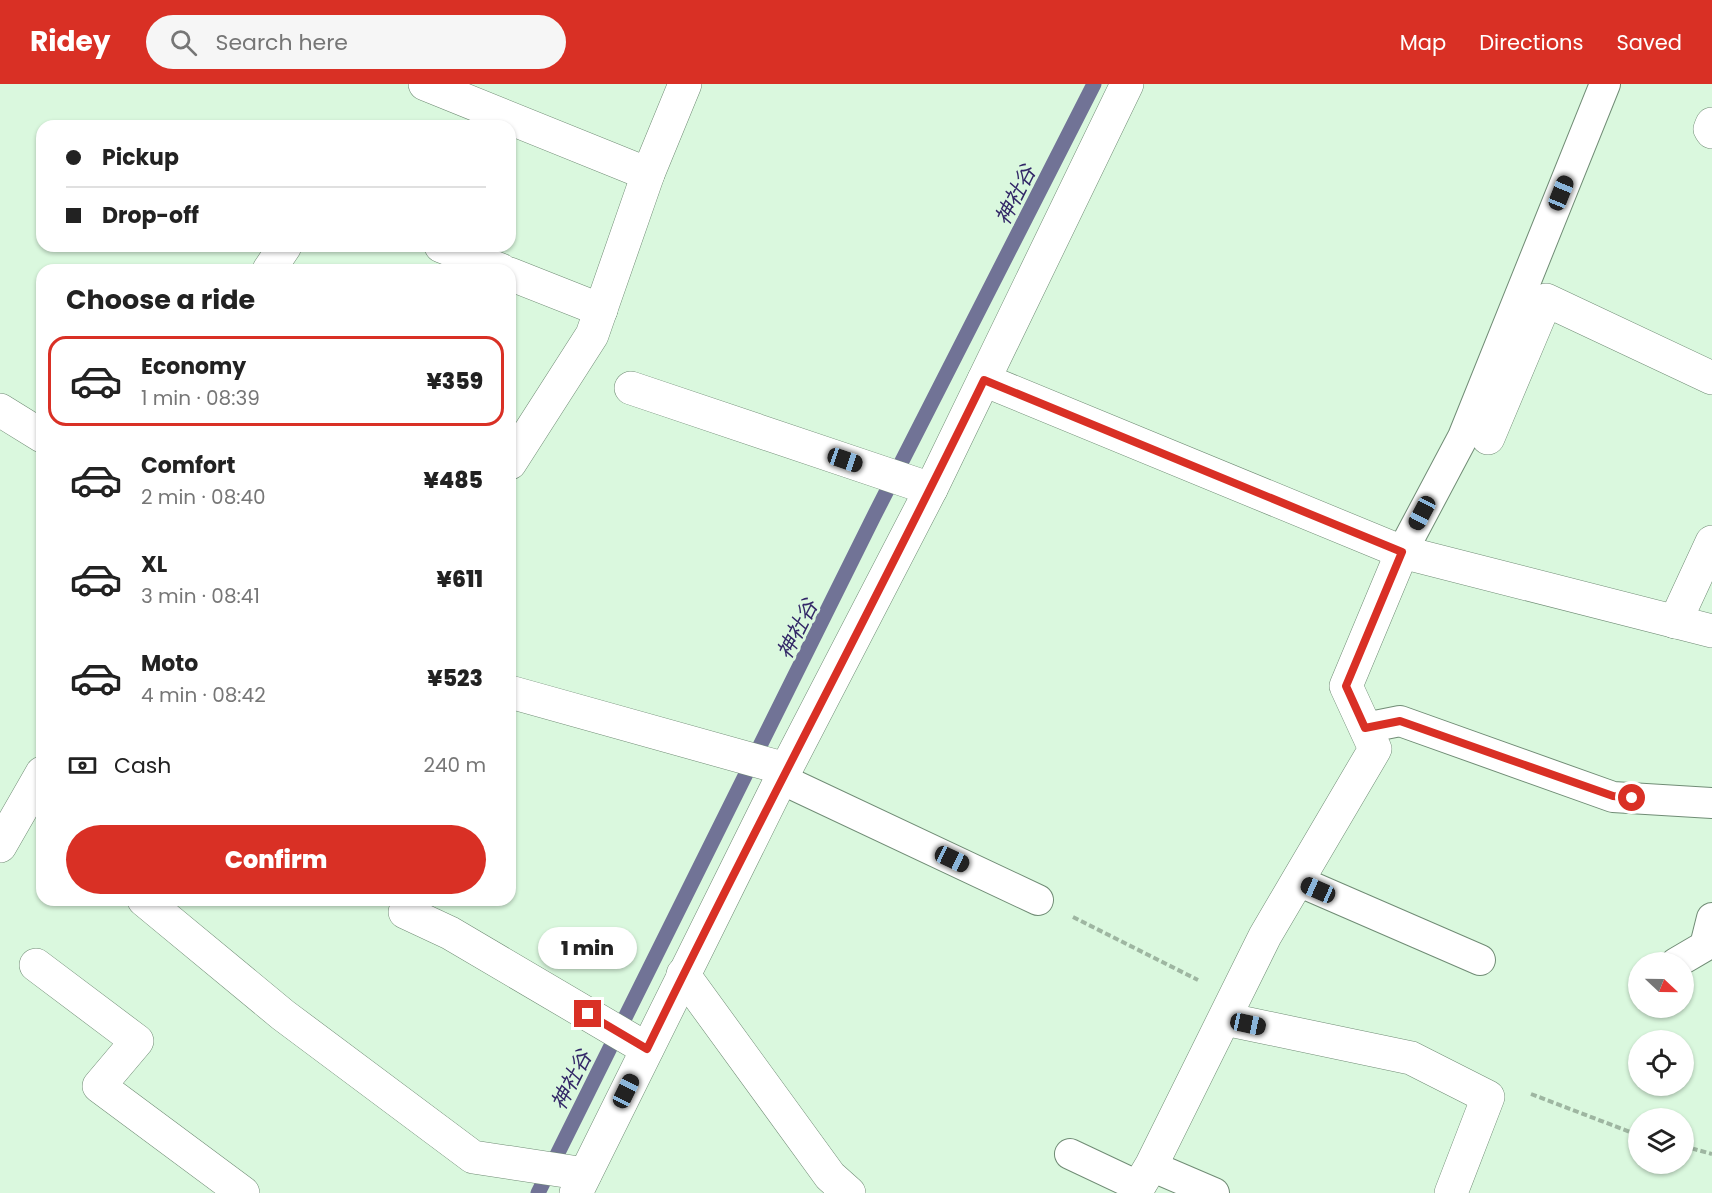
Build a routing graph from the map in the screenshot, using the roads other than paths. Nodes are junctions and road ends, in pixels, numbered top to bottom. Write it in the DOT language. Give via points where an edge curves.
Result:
graph roads {
  1 [pos="425,84"];
  2 [pos="685,84"];
  3 [pos="1127,84"];
  4 [pos="1605,84"];
  5 [pos="514,120"];
  6 [pos="516,121"];
  7 [pos="1712,124"];
  8 [pos="1712,132"];
  9 [pos="648,174"];
  10 [pos="456,252"];
  11 [pos="486,264"];
  12 [pos="516,276"];
  13 [pos="600,310"];
  14 [pos="1712,378"];
  15 [pos="984,380"];
  16 [pos="631,387"];
  17 [pos="0,410"];
  18 [pos="36,432"];
  19 [pos="1488,438"];
  20 [pos="516,454"];
  21 [pos="931,489"];
  22 [pos="1712,542"];
  23 [pos="1402,552"];
  24 [pos="1675,622"];
  25 [pos="1712,631"];
  26 [pos="516,694"];
  27 [pos="1365,728"];
  28 [pos="783,774"];
  29 [pos="36,783"];
  30 [pos="1712,803"];
  31 [pos="0,846"];
  32 [pos="1298,881"];
  33 [pos="1038,900"];
  34 [pos="151,906"];
  35 [pos="405,912"];
  36 [pos="1712,918"];
  37 [pos="1694,952"];
  38 [pos="1480,960"];
  39 [pos="36,965"];
  40 [pos="683,974"];
  41 [pos="1230,1009"];
  42 [pos="647,1049"];
  43 [pos="1070,1154"];
  44 [pos="1142,1182"];
  45 [pos="580,1184"];
  46 [pos="243,1193"];
  47 [pos="849,1193"];
  48 [pos="1214,1193"];
  49 [pos="1450,1193"];
  1 -- 5 [label="street"];
  2 -- 9 [label="street"];
  3 -- 15 [label="street"];
  4 -- 23 [label="lane" via="1463,437"];
  6 -- 9 [label="street"];
  7 -- 8 [label="street"];
  9 -- 13 [label="street"];
  10 -- 11 [label="street"];
  12 -- 13 [label="street"];
  13 -- 20 [label="street" via="592,334"];
  14 -- 19 [label="street" via="1546,300"];
  15 -- 21 [label="street"];
  15 -- 23 [label="street"];
  16 -- 21 [label="street"];
  17 -- 18 [label="street"];
  21 -- 28 [label="street"];
  22 -- 24 [label="street"];
  23 -- 24 [label="street"];
  23 -- 27 [label="street" via="1346,686"];
  24 -- 25 [label="street"];
  26 -- 28 [label="street"];
  27 -- 30 [label="lane" via="1400,721 1613,796"];
  27 -- 32 [label="street" via="1375,749"];
  28 -- 33 [label="lane"];
  28 -- 40 [label="street"];
  29 -- 31 [label="street"];
  32 -- 38 [label="lane"];
  32 -- 41 [label="street" via="1265,936"];
  34 -- 45 [label="street" via="283,1015 473,1157"];
  35 -- 42 [label="street" via="450,933"];
  36 -- 37 [label="lane" via="1705,946"];
  39 -- 46 [label="street" via="137,1041 99,1086"];
  40 -- 42 [label="street"];
  40 -- 47 [label="street" via="830,1176"];
  41 -- 44 [label="street"];
  41 -- 49 [label="street" via="1411,1058 1488,1097"];
  42 -- 45 [label="street"];
  43 -- 44 [label="lane"];
  44 -- 48 [label="lane"];
}
